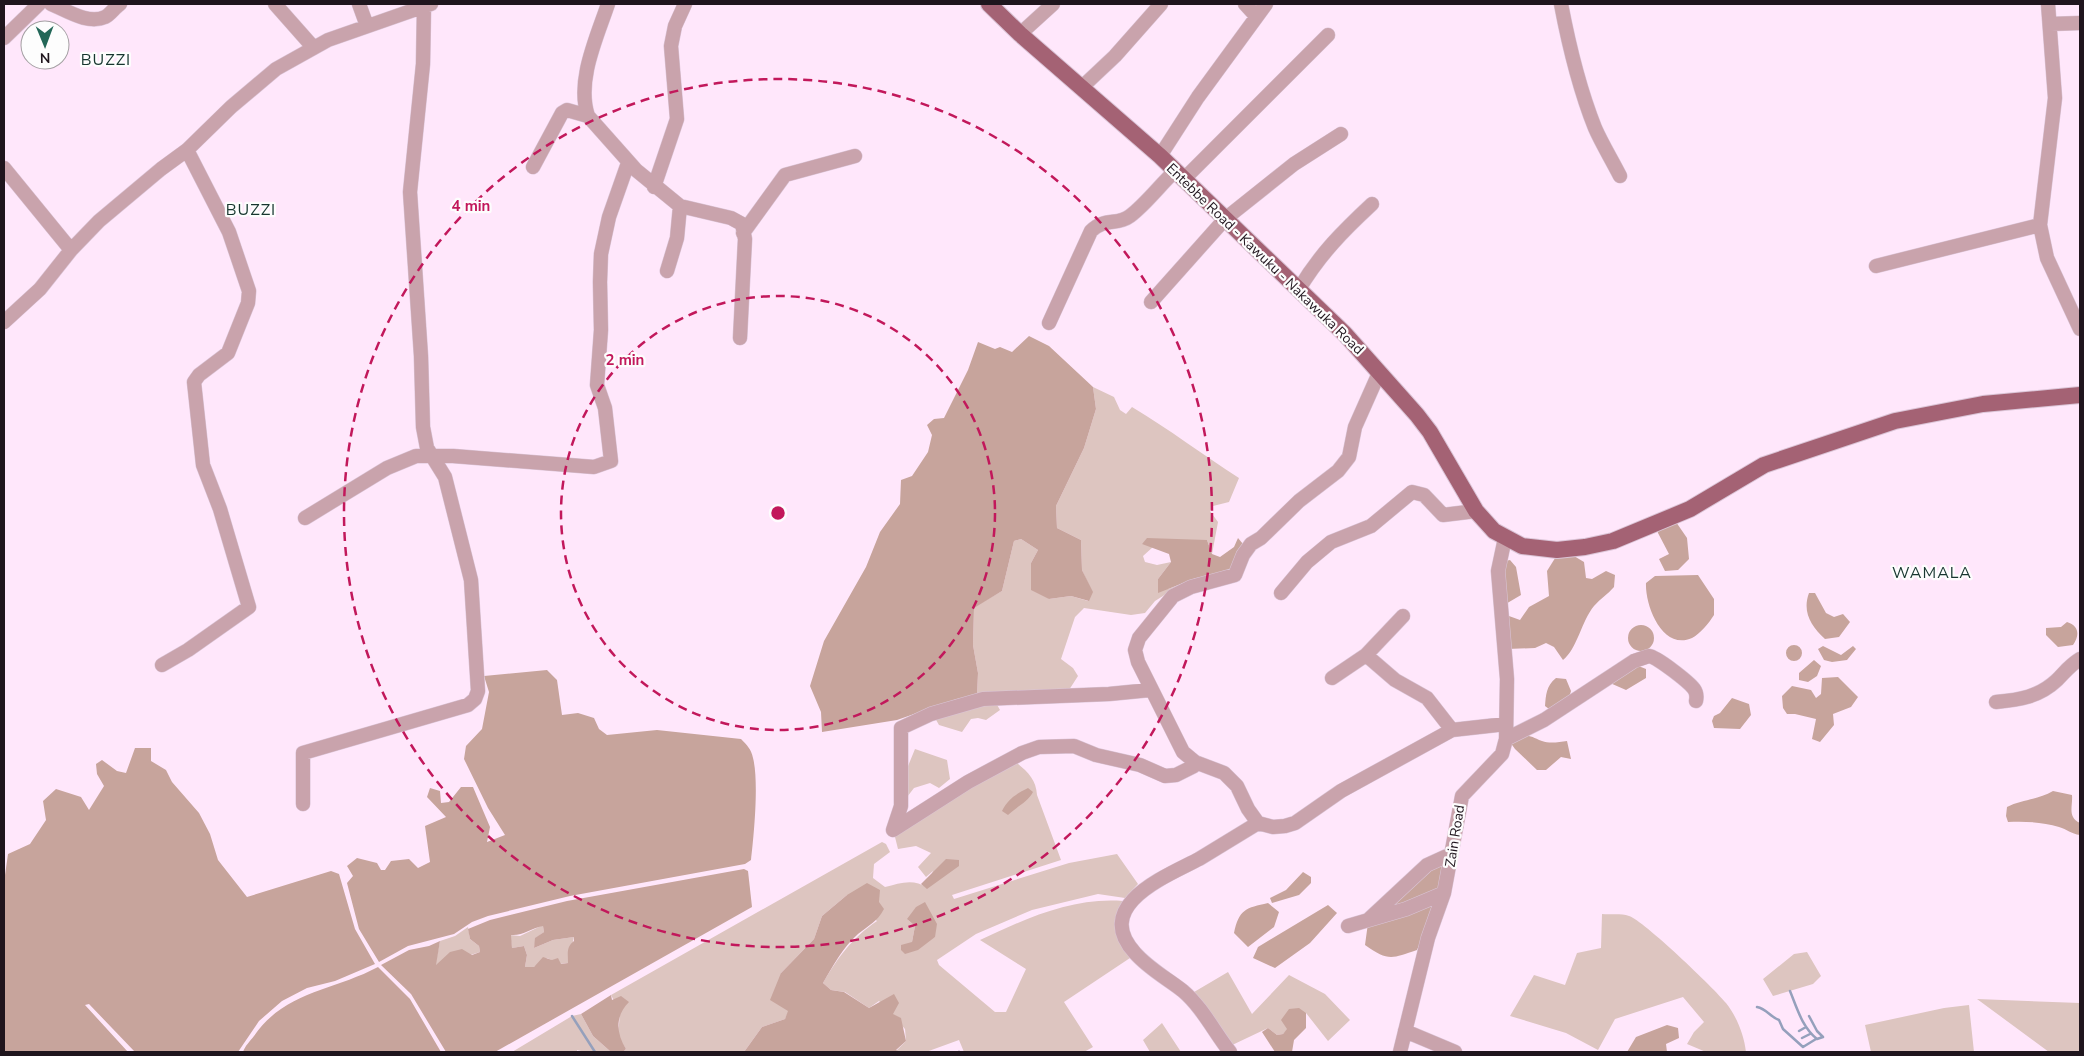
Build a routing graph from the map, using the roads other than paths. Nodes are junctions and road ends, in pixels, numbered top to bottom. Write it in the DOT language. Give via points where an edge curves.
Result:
graph roads {
  1 [pos="39,4"];
  2 [pos="51,4"];
  3 [pos="120,4"];
  4 [pos="275,4"];
  5 [pos="359,4"];
  6 [pos="608,4"];
  7 [pos="685,4"];
  8 [pos="989,4"];
  9 [pos="1053,4"];
  10 [pos="1161,4"];
  11 [pos="1245,4"];
  12 [pos="1266,4"];
  13 [pos="1561,4"];
  14 [pos="2048,4"];
  15 [pos="428,5"];
  16 [pos="1256,16"];
  17 [pos="2080,23"];
  18 [pos="2050,24"];
  19 [pos="367,26"];
  20 [pos="1020,34"];
  21 [pos="1328,35"];
  22 [pos="4,38"];
  23 [pos="312,47"];
  24 [pos="1081,88"];
  25 [pos="588,116"];
  26 [pos="1341,134"];
  27 [pos="187,150"];
  28 [pos="855,156"];
  29 [pos="1160,156"];
  30 [pos="628,162"];
  31 [pos="533,167"];
  32 [pos="4,168"];
  33 [pos="1179,175"];
  34 [pos="1620,176"];
  35 [pos="654,187"];
  36 [pos="1372,204"];
  37 [pos="680,206"];
  38 [pos="1225,219"];
  39 [pos="2040,225"];
  40 [pos="743,233"];
  41 [pos="71,250"];
  42 [pos="1876,266"];
  43 [pos="667,271"];
  44 [pos="1299,289"];
  45 [pos="1151,302"];
  46 [pos="4,322"];
  47 [pos="1048,323"];
  48 [pos="2080,329"];
  49 [pos="740,338"];
  50 [pos="1379,373"];
  51 [pos="2080,395"];
  52 [pos="431,456"];
  53 [pos="1476,510"];
  54 [pos="305,518"];
  55 [pos="1505,538"];
  56 [pos="1281,593"];
  57 [pos="1403,616"];
  58 [pos="1366,655"];
  59 [pos="2080,659"];
  60 [pos="162,665"];
  61 [pos="1332,678"];
  62 [pos="1150,690"];
  63 [pos="1696,701"];
  64 [pos="1996,702"];
  65 [pos="1506,724"];
  66 [pos="1452,730"];
  67 [pos="1506,739"];
  68 [pos="1195,762"];
  69 [pos="303,804"];
  70 [pos="1258,824"];
  71 [pos="1452,854"];
  72 [pos="1444,893"];
  73 [pos="1369,919"];
  74 [pos="1348,926"];
  75 [pos="1405,1031"];
  76 [pos="1230,1052"];
  77 [pos="1400,1052"];
  78 [pos="1455,1052"];
  1 -- 22 [label="street"];
  2 -- 3 [label="street" via="97,19 107,17"];
  4 -- 23 [label="street"];
  5 -- 19 [label="street"];
  6 -- 25 [label="street" via="588,69 585,94"];
  7 -- 35 [label="street" via="675,26 671,46 677,120"];
  8 -- 20 [label="main road, Entebbe Road - Kawuku - Nakawuka Road"];
  9 -- 20 [label="street"];
  10 -- 24 [label="street" via="1115,56"];
  11 -- 16 [label="street"];
  12 -- 16 [label="street"];
  13 -- 34 [label="street" via="1568,41 1589,112"];
  14 -- 18 [label="street"];
  15 -- 19 [label="street"];
  15 -- 52 [label="street" via="410,192 423,427"];
  16 -- 29 [label="street"];
  17 -- 18 [label="street"];
  18 -- 39 [label="street" via="2055,98"];
  19 -- 23 [label="street"];
  20 -- 24 [label="main road, Entebbe Road - Kawuku - Nakawuka Road"];
  21 -- 33 [label="street"];
  23 -- 27 [label="street" via="258,84"];
  24 -- 29 [label="main road, Entebbe Road - Kawuku - Nakawuka Road"];
  25 -- 30 [label="street"];
  25 -- 31 [label="street" via="567,110 562,113"];
  26 -- 38 [label="street" via="1287,169"];
  27 -- 41 [label="street" via="98,222"];
  27 -- 60 [label="street" via="229,232 249,291 248,303 228,354 194,382 203,465 220,509 249,608"];
  28 -- 40 [label="street" via="785,175"];
  29 -- 33 [label="main road, Entebbe Road - Kawuku - Nakawuka Road"];
  30 -- 35 [label="street"];
  30 -- 52 [label="street" via="609,217 601,254 597,385 605,408 611,461 594,467"];
  32 -- 41 [label="street"];
  33 -- 38 [label="main road, Entebbe Road - Kawuku - Nakawuka Road"];
  33 -- 47 [label="street" via="1129,216 1099,223 1091,231"];
  35 -- 37 [label="street"];
  36 -- 44 [label="street" via="1321,255"];
  37 -- 40 [label="street" via="731,218 742,224"];
  37 -- 43 [label="street" via="678,238"];
  38 -- 44 [label="main road, Entebbe Road - Kawuku - Nakawuka Road"];
  38 -- 45 [label="street"];
  39 -- 42 [label="street"];
  39 -- 48 [label="street" via="2047,258"];
  40 -- 49 [label="street"];
  41 -- 46 [label="street" via="40,289"];
  44 -- 50 [label="main road, Entebbe Road - Kawuku - Nakawuka Road"];
  50 -- 53 [label="main road, Entebbe Road - Kawuku - Nakawuka Road" via="1430,432"];
  50 -- 62 [label="street" via="1355,427 1348,457 1338,471 1251,544 1243,554 1235,575 1191,586 1173,596 1139,638 1135,650"];
  51 -- 55 [label="main road, Entebbe Road - Kawuku - Nakawuka Road" via="1983,404 1895,421 1852,434 1764,465 1690,510 1613,541 1557,550 1522,546"];
  52 -- 54 [label="street" via="401,460"];
  52 -- 69 [label="street" via="445,477 471,580 478,691 468,705 303,753"];
  53 -- 55 [label="main road, Entebbe Road - Kawuku - Nakawuka Road" via="1494,531"];
  53 -- 56 [label="street" via="1443,515 1424,495 1412,492 1371,526 1331,542 1307,562"];
  55 -- 65 [label="street, Zain Road" via="1498,571 1507,679"];
  57 -- 58 [label="street"];
  58 -- 61 [label="street"];
  58 -- 66 [label="street" via="1395,680 1427,698"];
  59 -- 64 [label="street" via="2047,688 2032,696"];
  62 -- 68 [label="street" via="1183,752"];
  62 -- 68 [label="street" via="983,700 931,714 901,728 901,806 893,830 976,778 1022,752 1039,747 1074,746 1165,776 1176,775 1194,766"];
  63 -- 67 [label="street" via="1697,695 1691,686 1661,661 1649,656 1634,661 1544,720"];
  65 -- 66 [label="street"];
  65 -- 67 [label="street, Zain Road"];
  66 -- 70 [label="street" via="1341,791 1296,823 1273,827"];
  67 -- 71 [label="street, Zain Road" via="1502,754 1462,796"];
  68 -- 70 [label="street" via="1218,770 1237,786"];
  70 -- 76 [label="street" via="1151,883 1132,901 1124,914 1123,928 1135,953 1184,992"];
  71 -- 72 [label="street, Zain Road"];
  71 -- 73 [label="street" via="1426,865"];
  72 -- 73 [label="street" via="1406,910"];
  72 -- 75 [label="street, Zain Road" via="1428,938"];
  73 -- 74 [label="street"];
  75 -- 77 [label="street, Zain Road"];
  75 -- 78 [label="street"];
}
